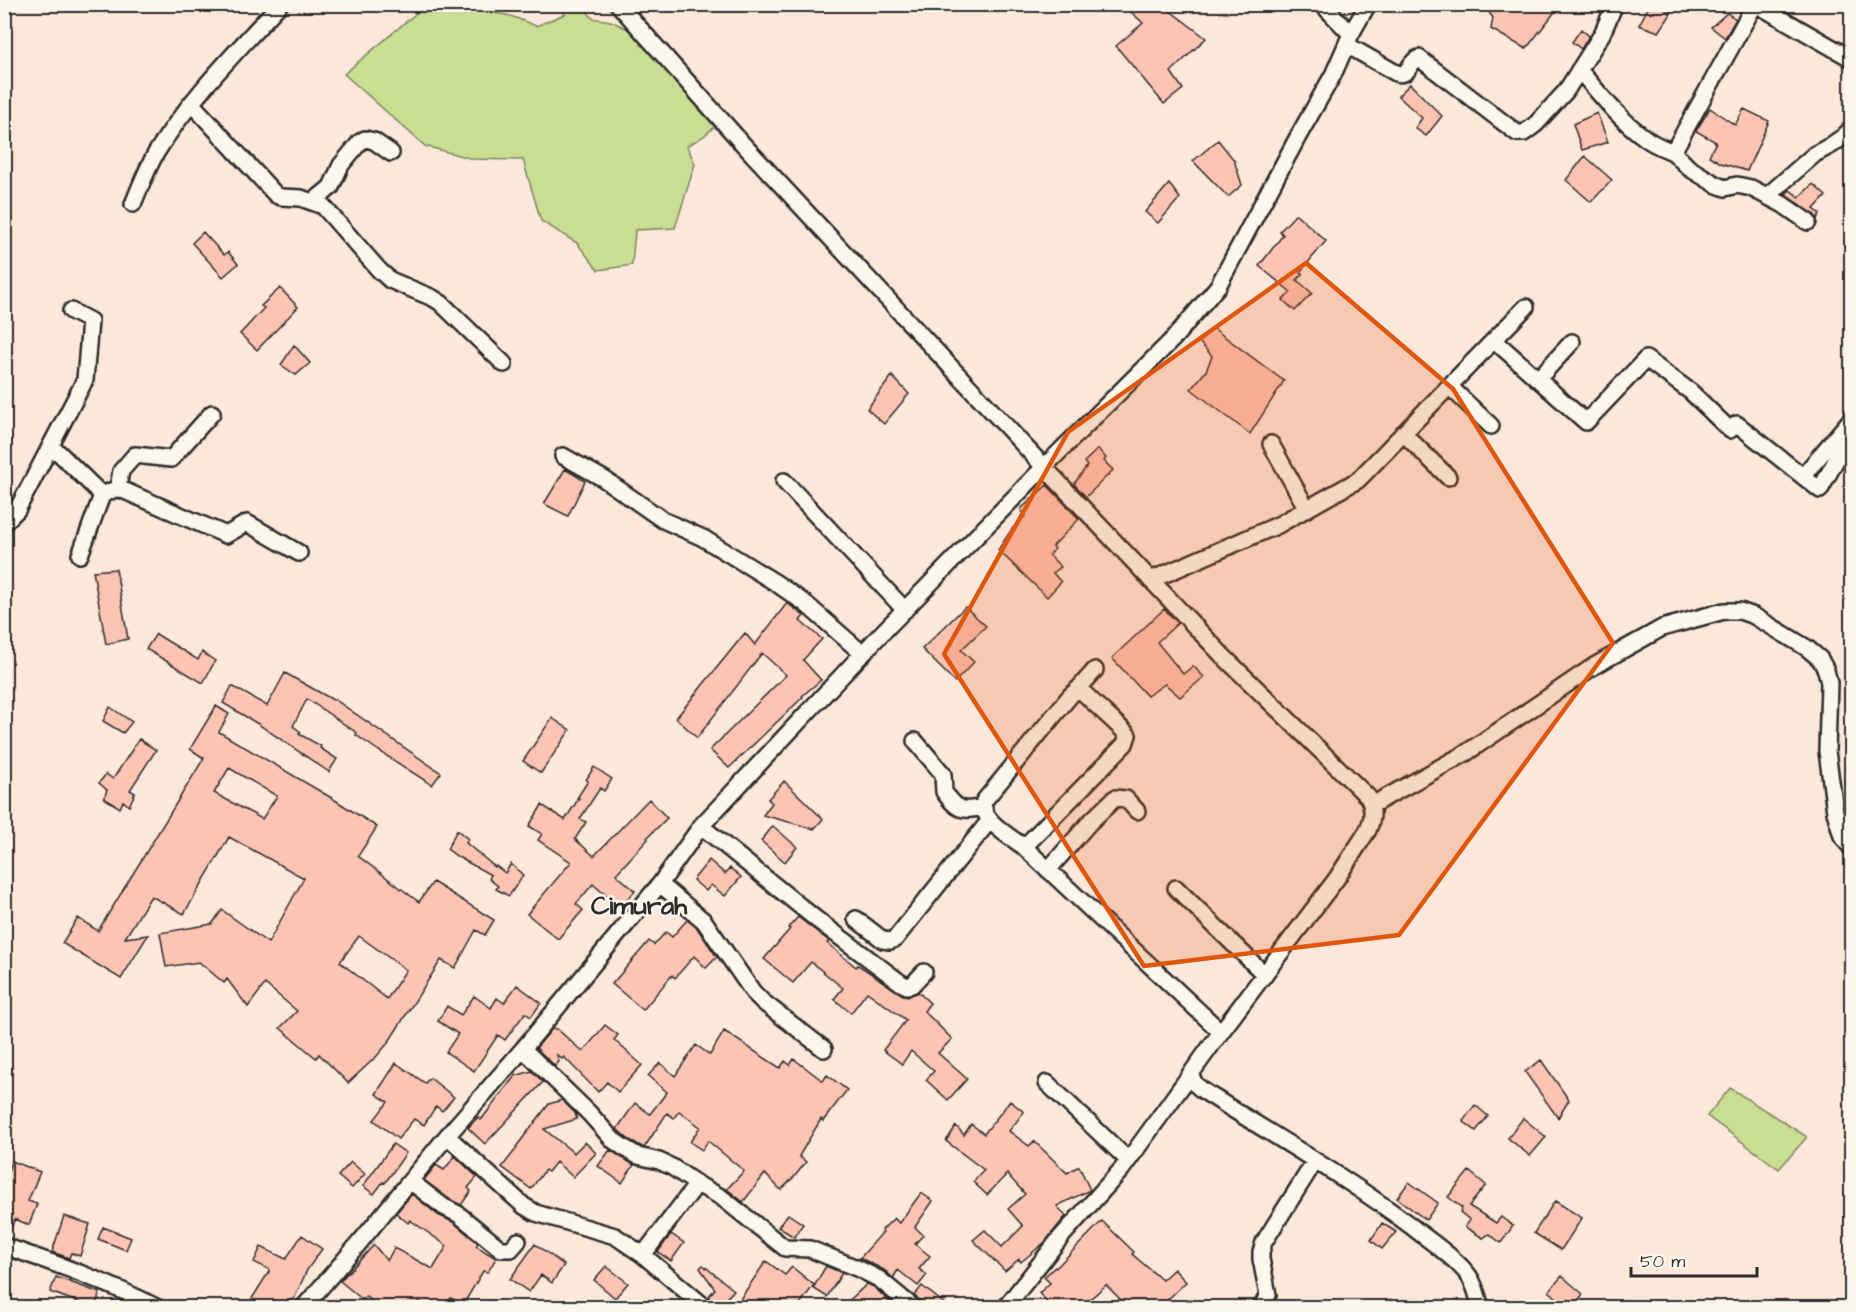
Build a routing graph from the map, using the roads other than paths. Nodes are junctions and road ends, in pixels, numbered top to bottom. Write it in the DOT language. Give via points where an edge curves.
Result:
graph roads {
  1 [pos="280,4"];
  2 [pos="618,4"];
  3 [pos="1322,4"];
  4 [pos="1368,4"];
  5 [pos="1615,4"];
  6 [pos="1756,4"];
  7 [pos="1349,39"];
  8 [pos="1851,59"];
  9 [pos="1579,70"];
  10 [pos="192,104"];
  11 [pos="1851,128"];
  12 [pos="1673,152"];
  13 [pos="392,153"];
  14 [pos="1767,196"];
  15 [pos="313,202"];
  16 [pos="133,204"];
  17 [pos="1808,222"];
  18 [pos="1526,307"];
  19 [pos="71,311"];
  20 [pos="1494,340"];
  21 [pos="1572,342"];
  22 [pos="504,364"];
  23 [pos="1538,379"];
  24 [pos="1449,386"];
  25 [pos="212,413"];
  26 [pos="1851,418"];
  27 [pos="1491,426"];
  28 [pos="1851,430"];
  29 [pos="1403,433"];
  30 [pos="1271,444"];
  31 [pos="49,449"];
  32 [pos="563,456"];
  33 [pos="1044,468"];
  34 [pos="1803,476"];
  35 [pos="1448,477"];
  36 [pos="784,481"];
  37 [pos="118,488"];
  38 [pos="102,495"];
  39 [pos="1307,509"];
  40 [pos="4,523"];
  41 [pos="299,553"];
  42 [pos="80,555"];
  43 [pos="1151,580"];
  44 [pos="905,610"];
  45 [pos="863,654"];
  46 [pos="1095,670"];
  47 [pos="1079,688"];
  48 [pos="915,741"];
  49 [pos="1372,805"];
  50 [pos="1137,811"];
  51 [pos="986,814"];
  52 [pos="701,826"];
  53 [pos="1024,847"];
  54 [pos="1851,849"];
  55 [pos="1048,870"];
  56 [pos="660,884"];
  57 [pos="1176,888"];
  58 [pos="856,919"];
  59 [pos="924,972"];
  60 [pos="1265,975"];
  61 [pos="1221,1032"];
  62 [pos="524,1049"];
  63 [pos="824,1049"];
  64 [pos="1190,1074"];
  65 [pos="1047,1083"];
  66 [pos="447,1136"];
  67 [pos="1128,1161"];
  68 [pos="1315,1161"];
  69 [pos="410,1181"];
  70 [pos="697,1184"];
  71 [pos="518,1241"];
  72 [pos="4,1246"];
  73 [pos="643,1255"];
  74 [pos="158,1308"];
  75 [pos="303,1308"];
  76 [pos="706,1308"];
  77 [pos="914,1308"];
  78 [pos="1005,1308"];
  79 [pos="1261,1308"];
  80 [pos="1481,1308"];
  1 -- 10 [label="street"];
  2 -- 33 [label="street"];
  3 -- 7 [label="street"];
  4 -- 7 [label="street"];
  5 -- 9 [label="street"];
  6 -- 8 [label="street"];
  6 -- 12 [label="street"];
  7 -- 9 [label="street" via="1396,73 1405,73 1412,61 1419,58 1516,132 1524,133 1536,124"];
  7 -- 33 [label="street" via="1218,286 1173,339"];
  9 -- 12 [label="street" via="1644,138"];
  10 -- 15 [label="street" via="276,195"];
  10 -- 16 [label="street" via="155,155"];
  11 -- 14 [label="street"];
  12 -- 14 [label="street" via="1689,168 1717,185 1744,185"];
  13 -- 15 [label="street" via="374,141 360,142 341,165 331,187"];
  14 -- 17 [label="street"];
  15 -- 22 [label="street" via="323,206 384,275 441,303"];
  18 -- 20 [label="street"];
  19 -- 31 [label="street" via="90,321 85,380"];
  20 -- 23 [label="street"];
  20 -- 24 [label="street"];
  21 -- 23 [label="street"];
  23 -- 34 [label="street" via="1586,422 1646,359 1692,392 1730,430 1737,424"];
  24 -- 27 [label="street"];
  24 -- 29 [label="street"];
  25 -- 37 [label="street" via="171,459 135,455 122,471"];
  26 -- 34 [label="street"];
  28 -- 34 [label="street" via="1820,490"];
  29 -- 35 [label="street"];
  29 -- 39 [label="street" via="1358,480"];
  30 -- 39 [label="street"];
  31 -- 38 [label="street" via="58,452"];
  31 -- 40 [label="street" via="17,510"];
  32 -- 45 [label="street" via="663,520 703,538 776,583"];
  33 -- 43 [label="street"];
  33 -- 44 [label="street"];
  36 -- 44 [label="street"];
  37 -- 38 [label="street"];
  37 -- 41 [label="street" via="226,536 247,523"];
  38 -- 42 [label="street"];
  39 -- 43 [label="street"];
  43 -- 49 [label="street"];
  44 -- 45 [label="street"];
  45 -- 52 [label="street"];
  46 -- 47 [label="street"];
  47 -- 51 [label="street" via="984,801"];
  47 -- 53 [label="street" via="1128,735 1128,740"];
  48 -- 51 [label="street" via="943,774 944,792 960,809"];
  49 -- 54 [label="street" via="1466,753 1594,666 1662,628 1724,611 1740,611 1807,648 1826,670 1827,751 1833,802 1842,836"];
  49 -- 60 [label="street" via="1368,830"];
  50 -- 55 [label="street" via="1126,799 1115,798"];
  51 -- 53 [label="street"];
  51 -- 58 [label="street" via="895,939 883,939"];
  52 -- 56 [label="street"];
  52 -- 59 [label="street" via="901,983 912,985"];
  53 -- 55 [label="street"];
  55 -- 61 [label="street"];
  56 -- 62 [label="street"];
  56 -- 63 [label="street" via="704,921 753,992"];
  57 -- 60 [label="street"];
  60 -- 61 [label="street"];
  61 -- 64 [label="street"];
  62 -- 66 [label="street"];
  62 -- 70 [label="street" via="612,1140 638,1156 672,1167"];
  64 -- 67 [label="street"];
  64 -- 68 [label="street" via="1203,1090"];
  65 -- 67 [label="street"];
  66 -- 69 [label="street"];
  66 -- 73 [label="street" via="524,1206 615,1236"];
  67 -- 78 [label="street"];
  68 -- 79 [label="street" via="1264,1242 1261,1259 1268,1295"];
  68 -- 80 [label="street" via="1392,1212 1465,1270"];
  69 -- 71 [label="street" via="501,1249 511,1249"];
  69 -- 75 [label="street"];
  70 -- 73 [label="street"];
  70 -- 77 [label="street" via="722,1197 785,1248 810,1249 859,1269 879,1279"];
  72 -- 74 [label="street" via="75,1269"];
  73 -- 76 [label="street"];
}
